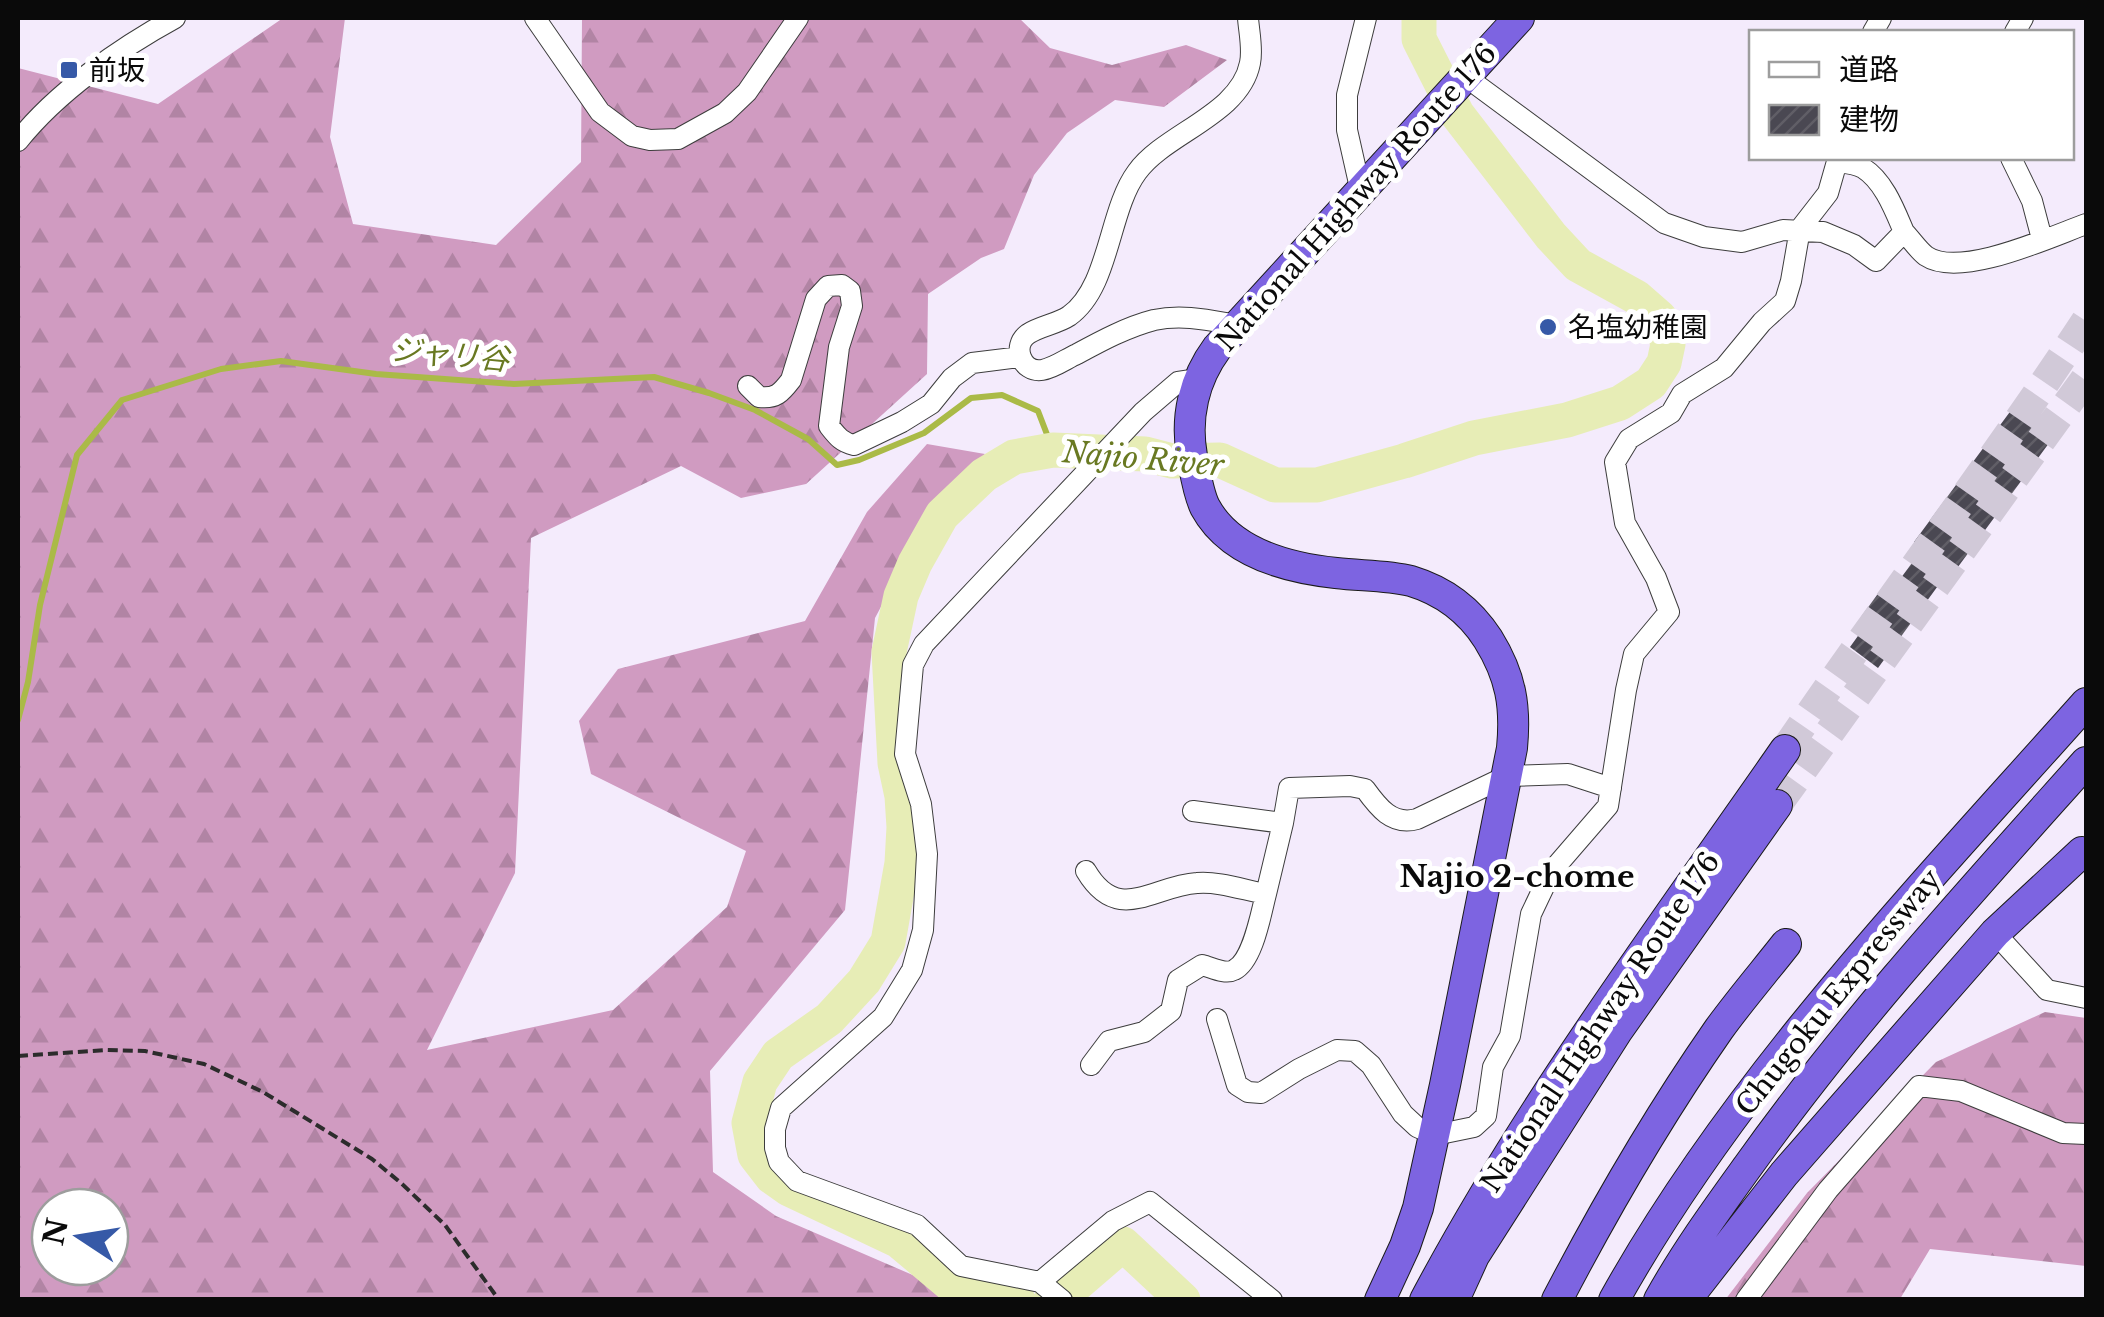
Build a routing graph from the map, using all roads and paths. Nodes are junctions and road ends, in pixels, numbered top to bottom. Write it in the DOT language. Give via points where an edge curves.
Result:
graph roads {
  1 [pos="175,18"];
  2 [pos="535,18"];
  3 [pos="798,18"];
  4 [pos="1248,18"];
  5 [pos="1366,18"];
  6 [pos="1519,18"];
  7 [pos="1458,86"];
  8 [pos="18,142"];
  9 [pos="1838,160"];
  10 [pos="2012,160"];
  11 [pos="1361,192"];
  12 [pos="2086,224"];
  13 [pos="1800,229"];
  14 [pos="1904,232"];
  15 [pos="2042,239"];
  16 [pos="1237,325"];
  17 [pos="1020,356"];
  18 [pos="1198,379"];
  19 [pos="748,386"];
  20 [pos="2086,703"];
  21 [pos="1785,750"];
  22 [pos="2086,762"];
  23 [pos="1508,776"];
  24 [pos="1611,788"];
  25 [pos="1778,805"];
  26 [pos="1193,811"];
  27 [pos="1283,823"];
  28 [pos="2082,852"];
  29 [pos="1086,871"];
  30 [pos="1266,894"];
  31 [pos="1995,933"];
  32 [pos="1786,944"];
  33 [pos="2086,998"];
  34 [pos="1217,1019"];
  35 [pos="18,1056"];
  36 [pos="1091,1064"];
  37 [pos="2086,1134"];
  38 [pos="1434,1136"];
  39 [pos="1040,1282"];
  40 [pos="498,1300"];
  41 [pos="1062,1300"];
  42 [pos="1272,1300"];
  43 [pos="1380,1300"];
  44 [pos="1425,1300"];
  45 [pos="1454,1300"];
  46 [pos="1557,1300"];
  47 [pos="1614,1300"];
  48 [pos="1659,1300"];
  49 [pos="1686,1300"];
  50 [pos="1746,1300"];
  1 -- 8 [label="street" via="52,102"];
  2 -- 3 [label="street" via="600,112 632,136 650,140 678,140 724,112"];
  4 -- 17 [label="street" via="1251,60 1237,92 1137,172 1090,292 1069,316 1026,335"];
  5 -- 11 [label="street" via="1347,95"];
  6 -- 7 [label="highway, National Highway Route 176"];
  7 -- 11 [label="highway, National Highway Route 176"];
  7 -- 13 [label="street" via="1664,223 1742,242"];
  9 -- 13 [label="street" via="1828,193"];
  9 -- 14 [label="street" via="1876,180"];
  10 -- 15 [label="street"];
  11 -- 16 [label="highway, National Highway Route 176"];
  12 -- 15 [label="street"];
  13 -- 14 [label="street" via="1854,245 1876,261"];
  13 -- 24 [label="street" via="1785,300 1724,368 1629,439 1615,462 1625,522 1670,612 1634,654"];
  14 -- 15 [label="street" via="1927,257 1956,264"];
  16 -- 17 [label="street" via="1185,316 1152,321 1044,370 1023,364"];
  16 -- 18 [label="highway, National Highway Route 176"];
  17 -- 19 [label="street" via="972,363 931,404 854,445 846,443 830,426 839,347 852,306 850,291 828,286 816,299 784,390 759,397"];
  18 -- 23 [label="highway, National Highway Route 176" via="1191,452 1204,506 1226,534 1252,551 1291,566 1415,582 1471,615 1507,673 1514,728"];
  18 -- 39 [label="street" via="1178,382 1143,412 924,644 913,665 905,754 922,804 927,854 923,930 912,970 883,1017 781,1108 775,1129 779,1162 798,1181 917,1225 961,1266"];
  20 -- 47 [label="highway, Chugoku Expressway" via="1764,1076"];
  21 -- 44 [label="highway, National Highway Route 176" via="1527,1126"];
  22 -- 48 [label="highway, Chugoku Expressway" via="1790,1106"];
  23 -- 24 [label="street" via="1568,774"];
  23 -- 27 [label="street" via="1406,822 1380,808 1365,789 1289,788"];
  23 -- 38 [label="highway, National Highway Route 176"];
  24 -- 38 [label="street" via="1608,806 1552,872 1532,914 1510,1036 1493,1067 1486,1116 1474,1128"];
  25 -- 45 [label="highway, National Highway Route 176" via="1618,1030 1474,1256"];
  26 -- 27 [label="street"];
  27 -- 30 [label="street"];
  28 -- 31 [label="highway"];
  29 -- 30 [label="street" via="1106,894 1130,901 1200,882"];
  30 -- 36 [label="street" via="1246,958 1234,970 1202,965 1178,980 1171,1011 1144,1032 1109,1041"];
  31 -- 33 [label="street" via="2047,990"];
  31 -- 49 [label="highway" via="1784,1174"];
  32 -- 46 [label="highway" via="1664,1112"];
  34 -- 38 [label="street" via="1237,1085 1248,1092 1261,1094 1337,1050 1355,1051 1403,1114"];
  35 -- 40 [label="path" via="145,1051 204,1064 263,1092 401,1183 445,1225"];
  37 -- 50 [label="street" via="2063,1134 1961,1091 1918,1086"];
  38 -- 43 [label="highway, National Highway Route 176" via="1418,1208"];
  39 -- 41 [label="street"];
  39 -- 42 [label="street" via="1113,1221 1150,1202"];
}
